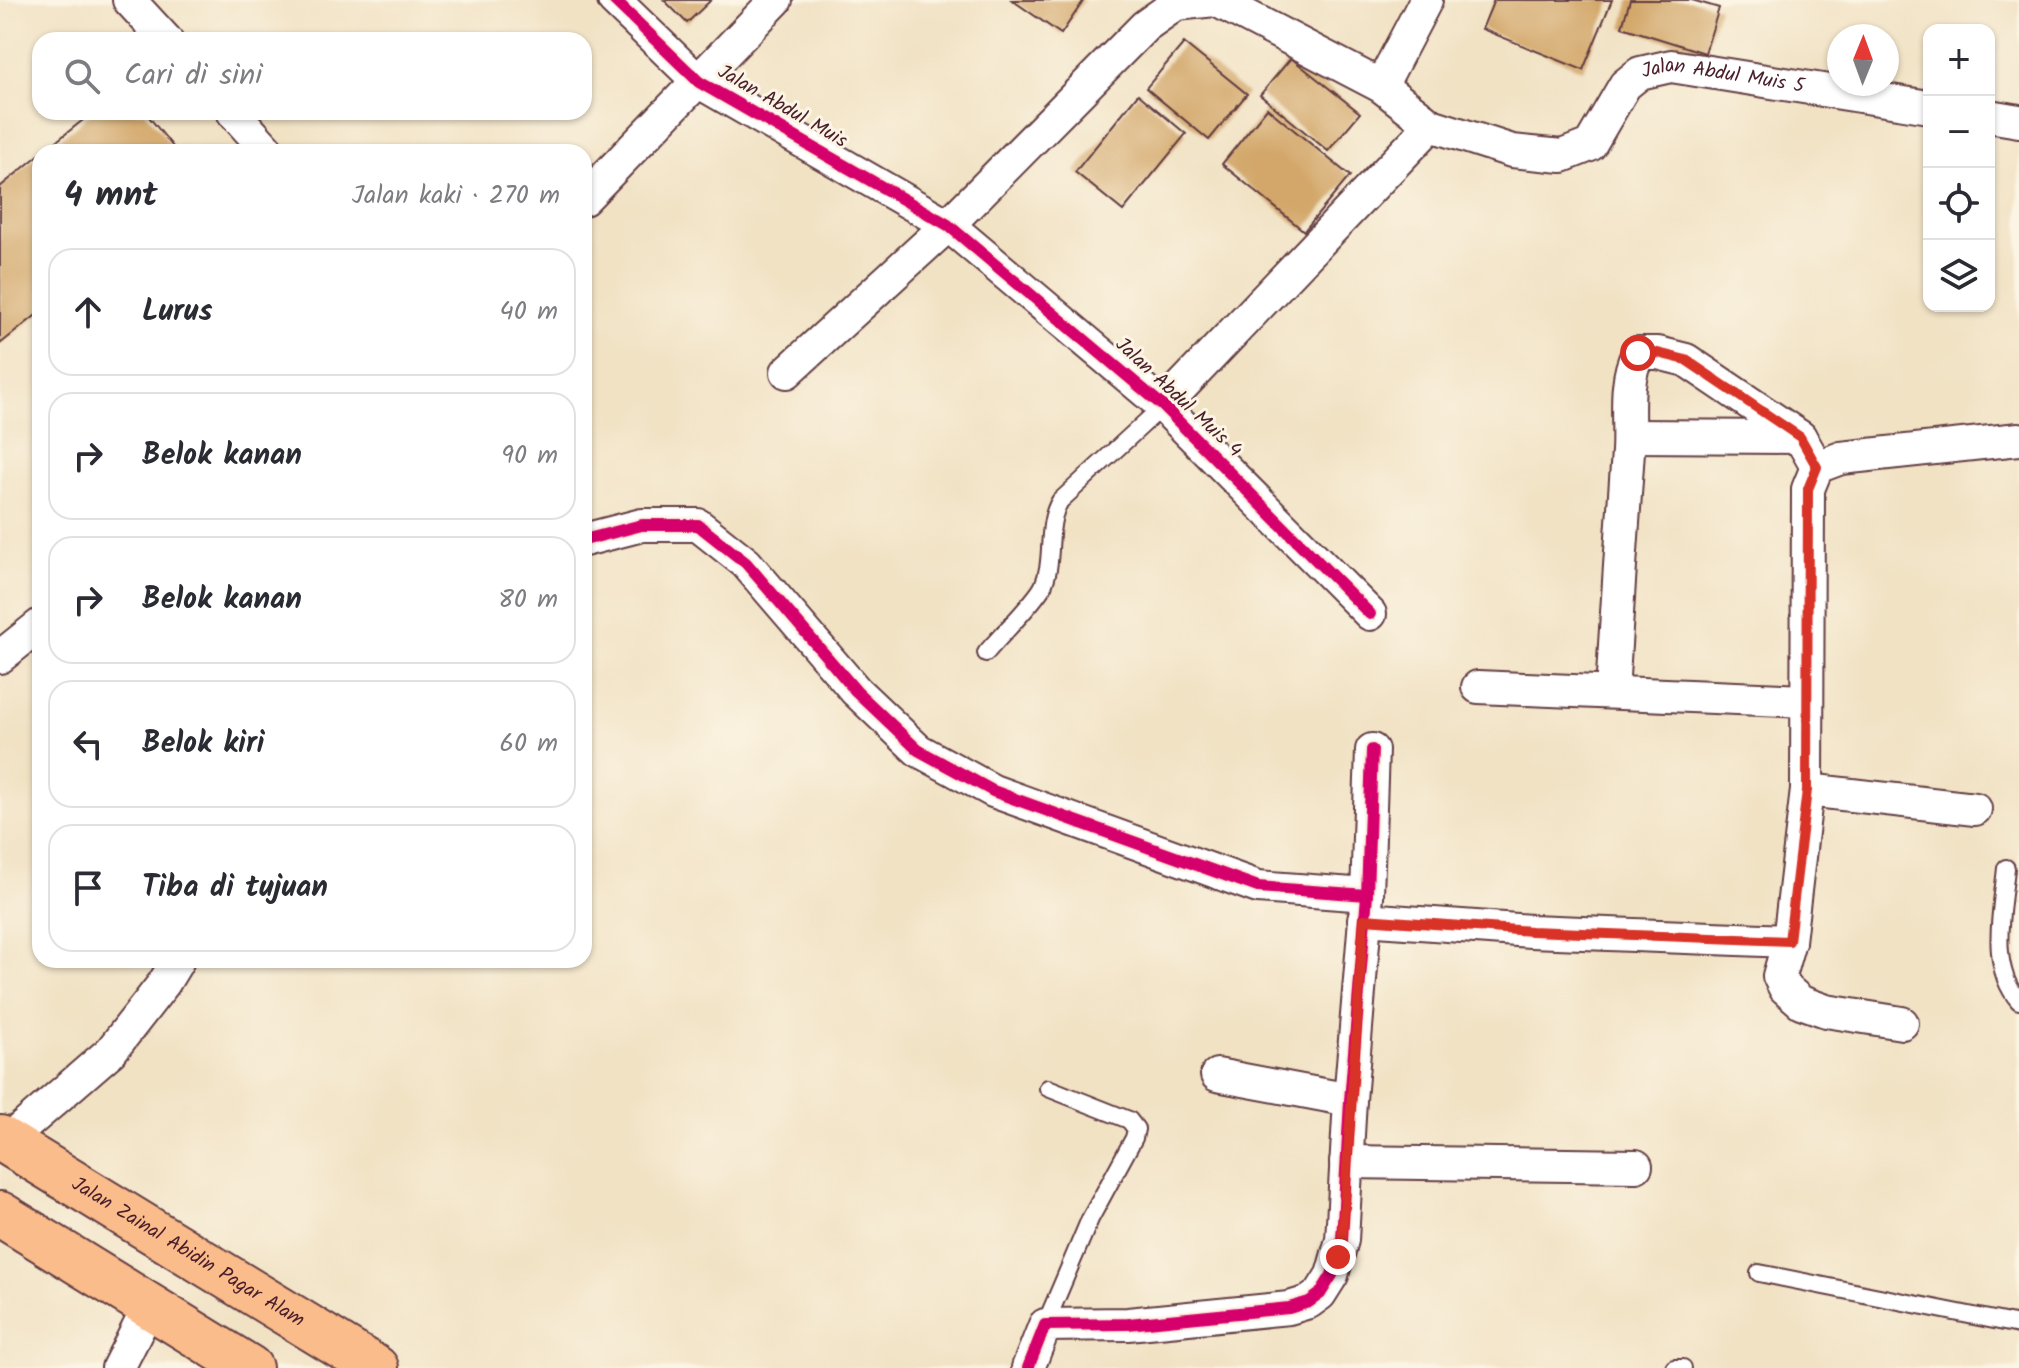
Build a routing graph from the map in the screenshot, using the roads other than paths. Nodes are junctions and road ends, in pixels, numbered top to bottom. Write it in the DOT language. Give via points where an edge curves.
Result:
graph roads {
  1 [pos="129,0"];
  2 [pos="614,0"];
  3 [pos="776,0"];
  4 [pos="1216,0"];
  5 [pos="1426,0"];
  6 [pos="159,32"];
  7 [pos="699,82"];
  8 [pos="1381,86"];
  9 [pos="1923,106"];
  10 [pos="1995,117"];
  11 [pos="240,120"];
  12 [pos="2019,121"];
  13 [pos="1431,125"];
  14 [pos="262,144"];
  15 [pos="592,191"];
  16 [pos="948,225"];
  17 [pos="787,372"];
  18 [pos="1163,406"];
  19 [pos="1629,436"];
  20 [pos="1800,437"];
  21 [pos="2019,439"];
  22 [pos="1817,467"];
  23 [pos="592,538"];
  24 [pos="1370,614"];
  25 [pos="32,631"];
  26 [pos="986,653"];
  27 [pos="0,657"];
  28 [pos="1478,687"];
  29 [pos="1612,692"];
  30 [pos="1806,701"];
  31 [pos="1372,750"];
  32 [pos="1807,790"];
  33 [pos="1975,809"];
  34 [pos="2006,868"];
  35 [pos="1366,907"];
  36 [pos="1789,941"];
  37 [pos="173,968"];
  38 [pos="2019,1001"];
  39 [pos="1902,1023"];
  40 [pos="1217,1075"];
  41 [pos="1048,1088"];
  42 [pos="1350,1100"];
  43 [pos="3,1140"];
  44 [pos="1346,1162"];
  45 [pos="1636,1166"];
  46 [pos="0,1214"];
  47 [pos="1759,1273"];
  48 [pos="149,1307"];
  49 [pos="1045,1325"];
  50 [pos="2019,1325"];
  51 [pos="118,1368"];
  52 [pos="250,1368"];
  53 [pos="376,1368"];
  54 [pos="1028,1368"];
  55 [pos="1674,1368"];
  56 [pos="1683,1368"];
  1 -- 6 [label="street"];
  2 -- 7 [label="street, Jalan Abdul Muis"];
  3 -- 7 [label="street, Jalan Abdul Muis"];
  4 -- 8 [label="street"];
  4 -- 16 [label="street" via="1176,4 1145,26"];
  5 -- 8 [label="street"];
  7 -- 15 [label="street, Jalan Abdul Muis"];
  7 -- 16 [label="street, Jalan Abdul Muis"];
  8 -- 13 [label="street, Jalan Abdul Muis 5"];
  9 -- 13 [label="street, Jalan Abdul Muis 5" via="1671,66 1640,73 1625,85 1590,145 1562,156 1512,151"];
  10 -- 12 [label="street"];
  11 -- 14 [label="street"];
  13 -- 18 [label="street"];
  16 -- 17 [label="street"];
  16 -- 18 [label="street, Jalan Abdul Muis 4"];
  18 -- 24 [label="street, Jalan Abdul Muis 4"];
  18 -- 26 [label="lane" via="1060,501 1042,586"];
  19 -- 20 [label="street"];
  19 -- 20 [label="street" via="1630,369 1638,353 1658,353 1686,360"];
  19 -- 29 [label="street"];
  20 -- 22 [label="street"];
  21 -- 22 [label="street" via="1841,458"];
  22 -- 30 [label="street" via="1808,489"];
  23 -- 35 [label="street" via="642,525 698,525 746,563 856,691 930,757 993,791 1258,887"];
  25 -- 27 [label="street"];
  28 -- 29 [label="street"];
  29 -- 30 [label="street"];
  30 -- 32 [label="street"];
  31 -- 35 [label="street"];
  32 -- 33 [label="street"];
  32 -- 36 [label="street"];
  34 -- 38 [label="lane" via="1999,948 2008,989"];
  35 -- 36 [label="street" via="1531,931"];
  35 -- 42 [label="street"];
  36 -- 39 [label="street" via="1779,976 1792,996 1826,1011"];
  37 -- 43 [label="street" via="111,1051"];
  40 -- 42 [label="street"];
  41 -- 49 [label="lane" via="1129,1120 1136,1129"];
  42 -- 44 [label="street"];
  43 -- 53 [label="highway, Jalan Zainal Abidin Pagar Alam"];
  44 -- 45 [label="street"];
  44 -- 49 [label="street" via="1338,1257 1320,1294 1309,1302 1128,1324"];
  46 -- 48 [label="highway"];
  47 -- 50 [label="lane"];
  48 -- 51 [label="street"];
  48 -- 52 [label="highway"];
  49 -- 54 [label="street"];
  55 -- 56 [label="lane"];
}
